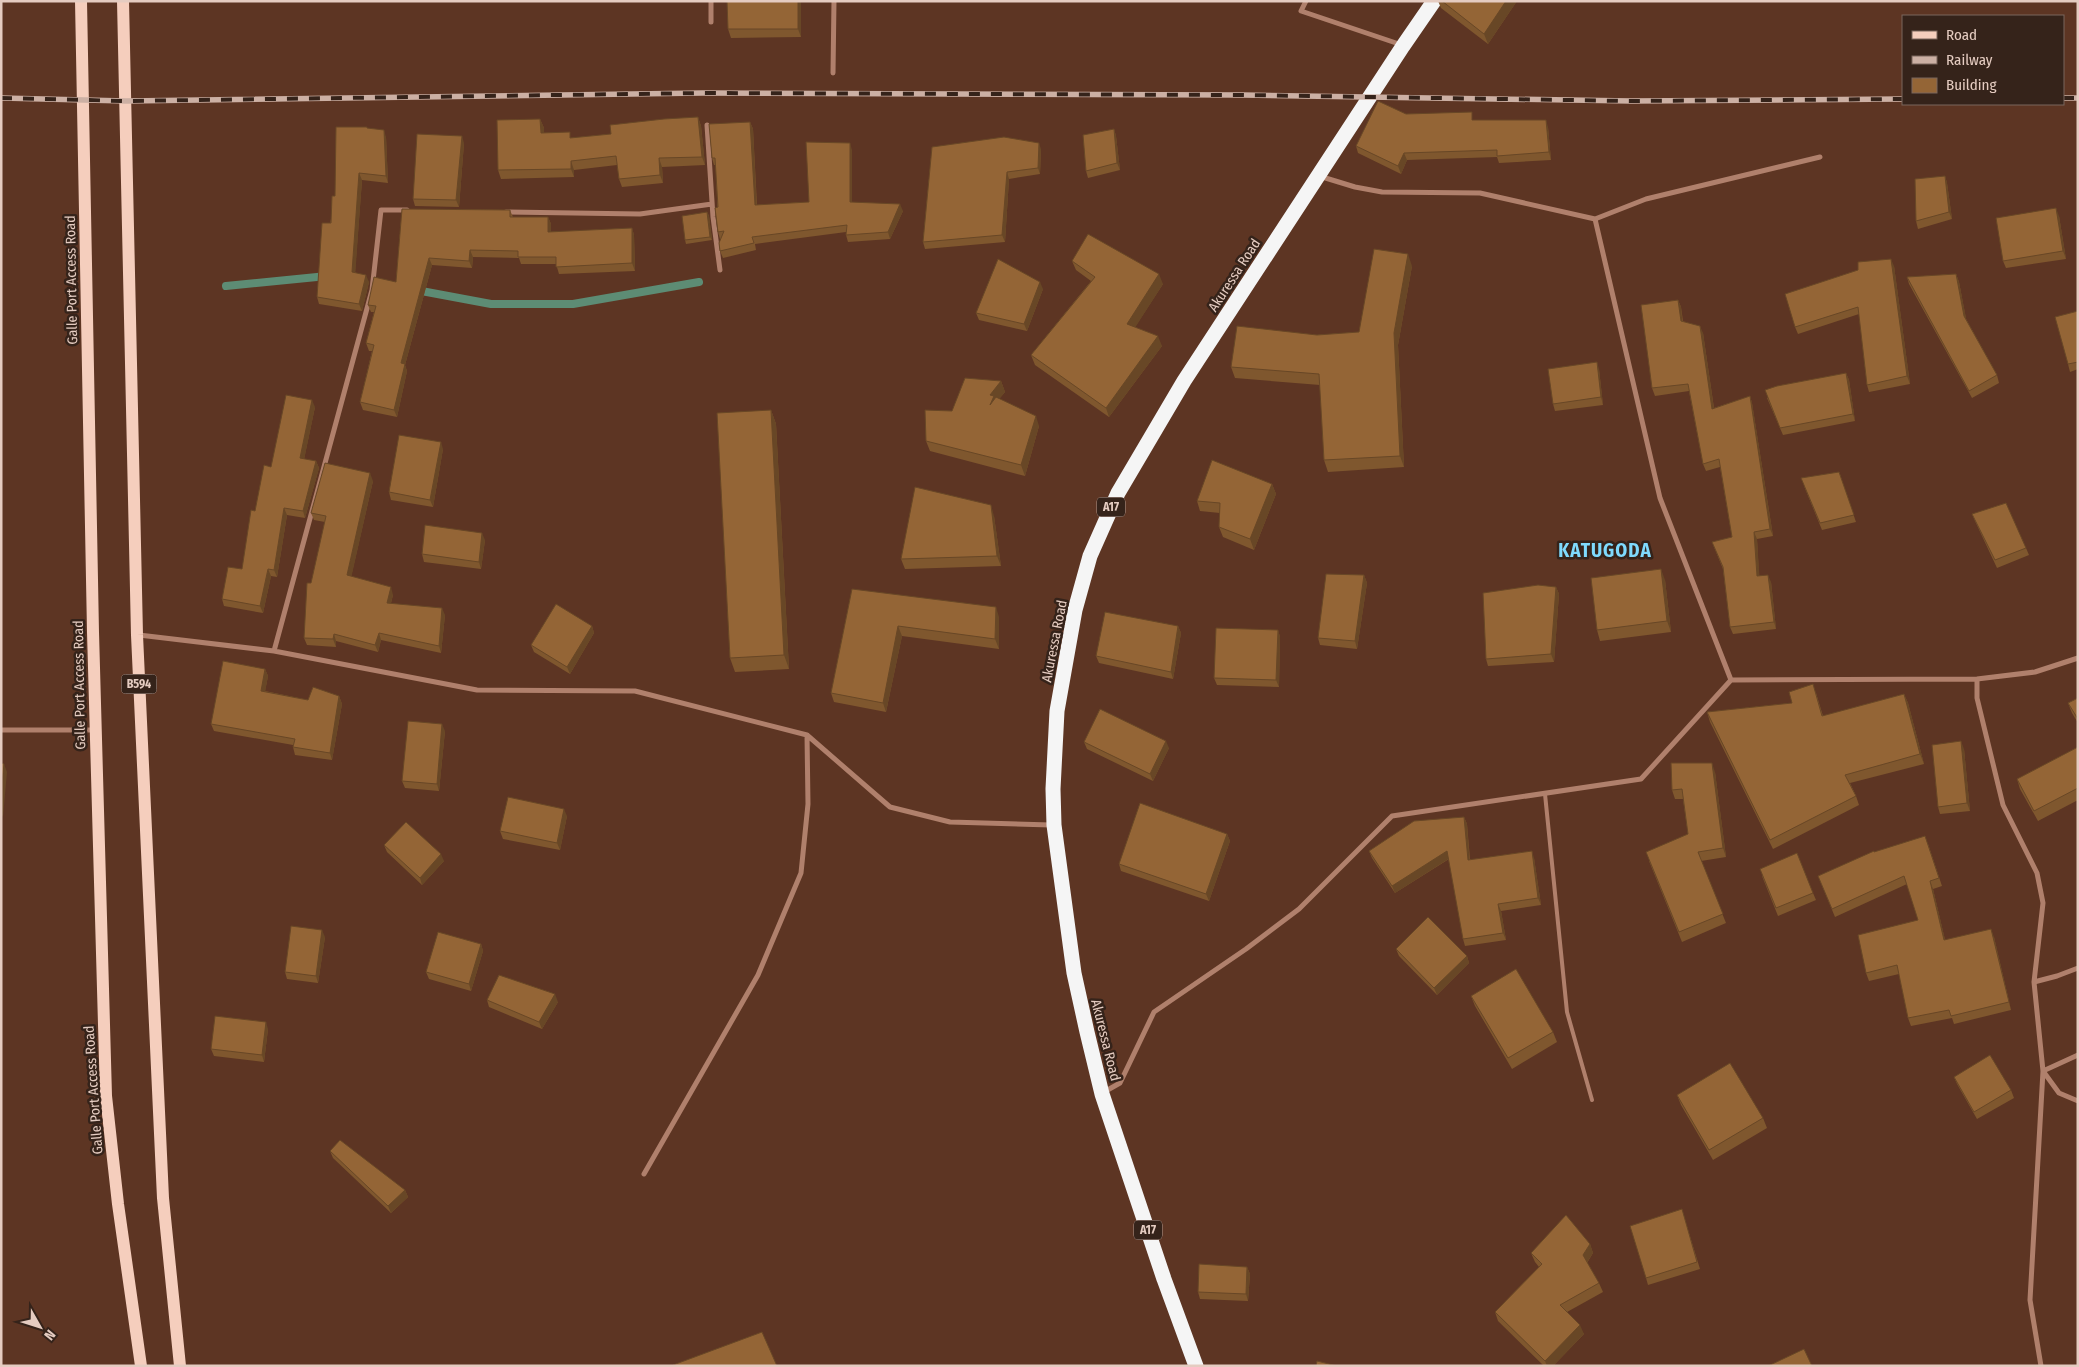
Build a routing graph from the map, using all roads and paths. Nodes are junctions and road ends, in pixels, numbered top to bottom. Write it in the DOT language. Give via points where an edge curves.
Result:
graph roads {
  1 [pos="76,1"];
  2 [pos="81,1"];
  3 [pos="711,1"];
  4 [pos="834,1"];
  5 [pos="1306,1"];
  6 [pos="1434,1"];
  7 [pos="123,2"];
  8 [pos="82,22"];
  9 [pos="711,22"];
  10 [pos="1403,46"];
  11 [pos="833,73"];
  12 [pos="707,125"];
  13 [pos="1820,157"];
  14 [pos="1319,176"];
  15 [pos="712,204"];
  16 [pos="409,210"];
  17 [pos="496,212"];
  18 [pos="1595,219"];
  19 [pos="720,270"];
  20 [pos="137,635"];
  21 [pos="274,651"];
  22 [pos="2078,658"];
  23 [pos="1976,679"];
  24 [pos="1731,680"];
  25 [pos="1,730"];
  26 [pos="95,730"];
  27 [pos="806,735"];
  28 [pos="1545,794"];
  29 [pos="1054,825"];
  30 [pos="2078,968"];
  31 [pos="2034,982"];
  32 [pos="2078,1055"];
  33 [pos="2043,1071"];
  34 [pos="1102,1094"];
  35 [pos="1592,1100"];
  36 [pos="2078,1101"];
  37 [pos="644,1174"];
  38 [pos="141,1365"];
  39 [pos="180,1366"];
  40 [pos="1196,1366"];
  41 [pos="2041,1366"];
  1 -- 8 [label="main road"];
  2 -- 8 [label="main road, Galle Port Access Road"];
  3 -- 9 [label="street"];
  4 -- 11 [label="street"];
  5 -- 10 [label="street" via="1301,11"];
  6 -- 10 [label="highway, Akuressa Road / A17"];
  7 -- 20 [label="main road, B594"];
  8 -- 26 [label="main road, Galle Port Access Road"];
  10 -- 14 [label="highway, Akuressa Road / A17"];
  12 -- 15 [label="street"];
  13 -- 18 [label="street" via="1646,199"];
  14 -- 18 [label="street" via="1382,192 1480,193"];
  14 -- 29 [label="highway, Akuressa Road / A17" via="1184,381 1118,493 1096,541 1075,610 1057,710"];
  15 -- 17 [label="street" via="640,214"];
  15 -- 19 [label="street"];
  16 -- 21 [label="street" via="380,210 372,290"];
  18 -- 24 [label="street" via="1660,498"];
  20 -- 21 [label="street"];
  20 -- 39 [label="main road, B594" via="163,1198"];
  21 -- 27 [label="street" via="477,690 635,691"];
  22 -- 23 [label="street" via="2034,672"];
  23 -- 24 [label="street"];
  23 -- 31 [label="street" via="1977,698 2003,805 2037,873 2043,903"];
  24 -- 28 [label="street" via="1641,779"];
  25 -- 26 [label="street"];
  26 -- 38 [label="main road, Galle Port Access Road" via="106,1096"];
  27 -- 29 [label="street" via="890,807 950,822"];
  27 -- 37 [label="street" via="808,804 801,873 758,975"];
  28 -- 34 [label="street" via="1392,816 1299,909 1154,1012 1120,1083"];
  28 -- 35 [label="lane" via="1567,1012"];
  29 -- 34 [label="highway, Akuressa Road / A17" via="1074,973"];
  30 -- 31 [label="street"];
  31 -- 33 [label="street"];
  32 -- 33 [label="street"];
  33 -- 36 [label="street" via="2059,1093"];
  33 -- 41 [label="street" via="2030,1300"];
  34 -- 40 [label="highway, Akuressa Road / A17"];
}
